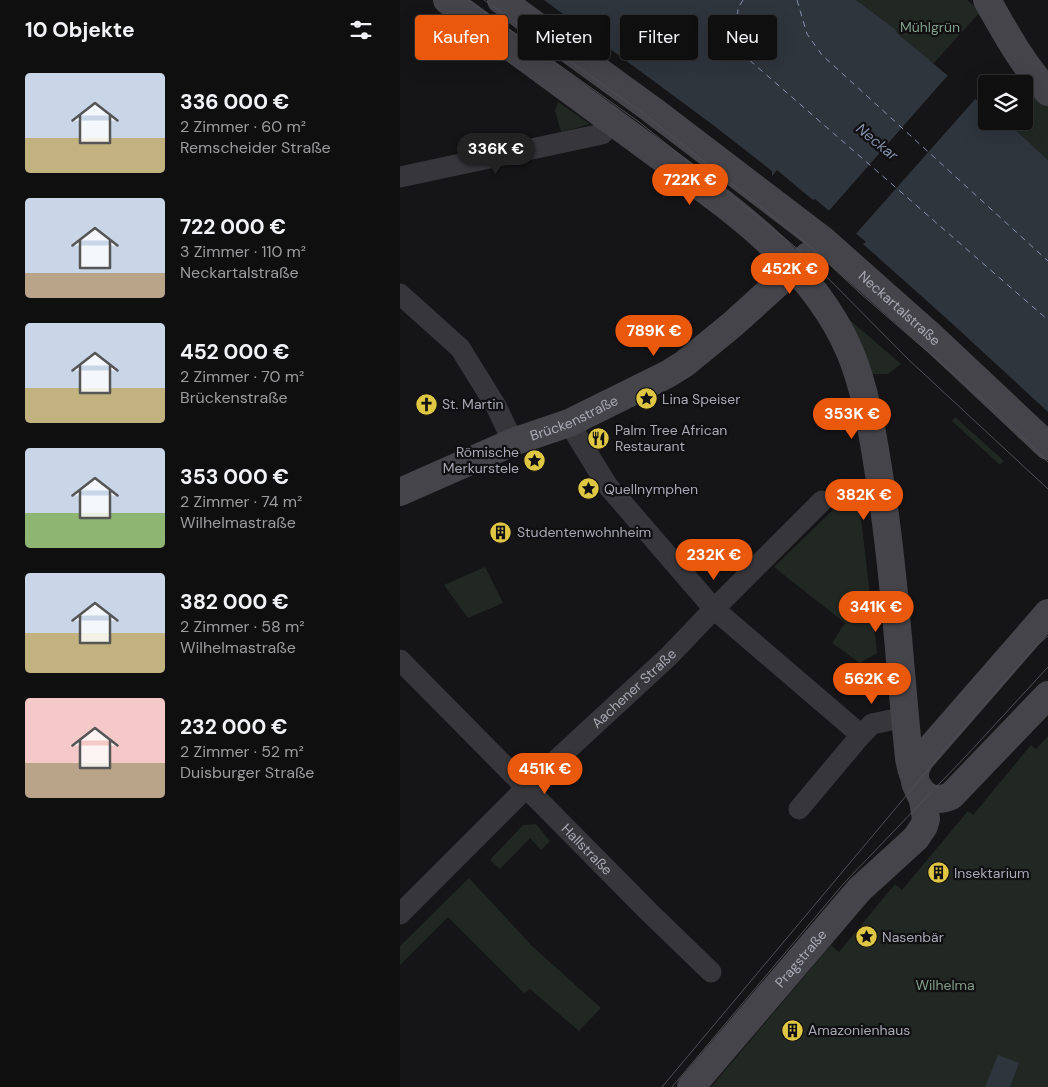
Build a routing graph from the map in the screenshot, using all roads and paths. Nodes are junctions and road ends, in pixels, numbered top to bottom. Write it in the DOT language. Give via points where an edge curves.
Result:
graph roads {
  1 [pos="447,0"];
  2 [pos="501,0"];
  3 [pos="988,0"];
  4 [pos="1048,92"];
  5 [pos="612,121"];
  6 [pos="400,177"];
  7 [pos="811,253"];
  8 [pos="400,294"];
  9 [pos="569,423"];
  10 [pos="514,442"];
  11 [pos="1048,446"];
  12 [pos="400,492"];
  13 [pos="822,501"];
  14 [pos="714,609"];
  15 [pos="1048,613"];
  16 [pos="400,660"];
  17 [pos="1048,695"];
  18 [pos="905,717"];
  19 [pos="861,735"];
  20 [pos="979,768"];
  21 [pos="916,783"];
  22 [pos="526,788"];
  23 [pos="799,809"];
  24 [pos="916,838"];
  25 [pos="400,914"];
  26 [pos="711,972"];
  27 [pos="692,1087"];
  1 -- 5 [label="main road, Neckartalstraße"];
  2 -- 7 [label="main road, Neckartalstraße" via="652,109"];
  3 -- 4 [label="main road" via="1006,34"];
  5 -- 6 [label="street" via="602,134"];
  5 -- 7 [label="main road, Neckartalstraße" via="773,245"];
  7 -- 9 [label="main road, Brückenstraße" via="684,364"];
  7 -- 11 [label="main road, Neckartalstraße" via="931,336"];
  7 -- 18 [label="main road, Pragstraße" via="818,296 850,352 873,435 894,586"];
  8 -- 10 [label="street" via="460,348"];
  9 -- 10 [label="main road, Brückenstraße"];
  9 -- 14 [label="street" via="607,485"];
  10 -- 12 [label="main road, Brückenstraße"];
  13 -- 14 [label="street, Aachener Straße"];
  14 -- 19 [label="street"];
  14 -- 22 [label="street, Aachener Straße" via="670,656"];
  15 -- 21 [label="main road" via="920,760 915,770"];
  16 -- 22 [label="street, Hallstraße"];
  17 -- 20 [label="main road, Pragstraße"];
  18 -- 19 [label="street" via="872,724"];
  18 -- 21 [label="main road, Pragstraße" via="909,758"];
  19 -- 23 [label="street"];
  20 -- 21 [label="main road" via="947,798 929,797"];
  20 -- 24 [label="main road, Pragstraße" via="969,796 931,833"];
  21 -- 24 [label="main road, Pragstraße" via="926,819"];
  22 -- 25 [label="street, Aachener Straße"];
  22 -- 26 [label="street, Hallstraße"];
  24 -- 27 [label="main road, Pragstraße" via="859,890"];
}
